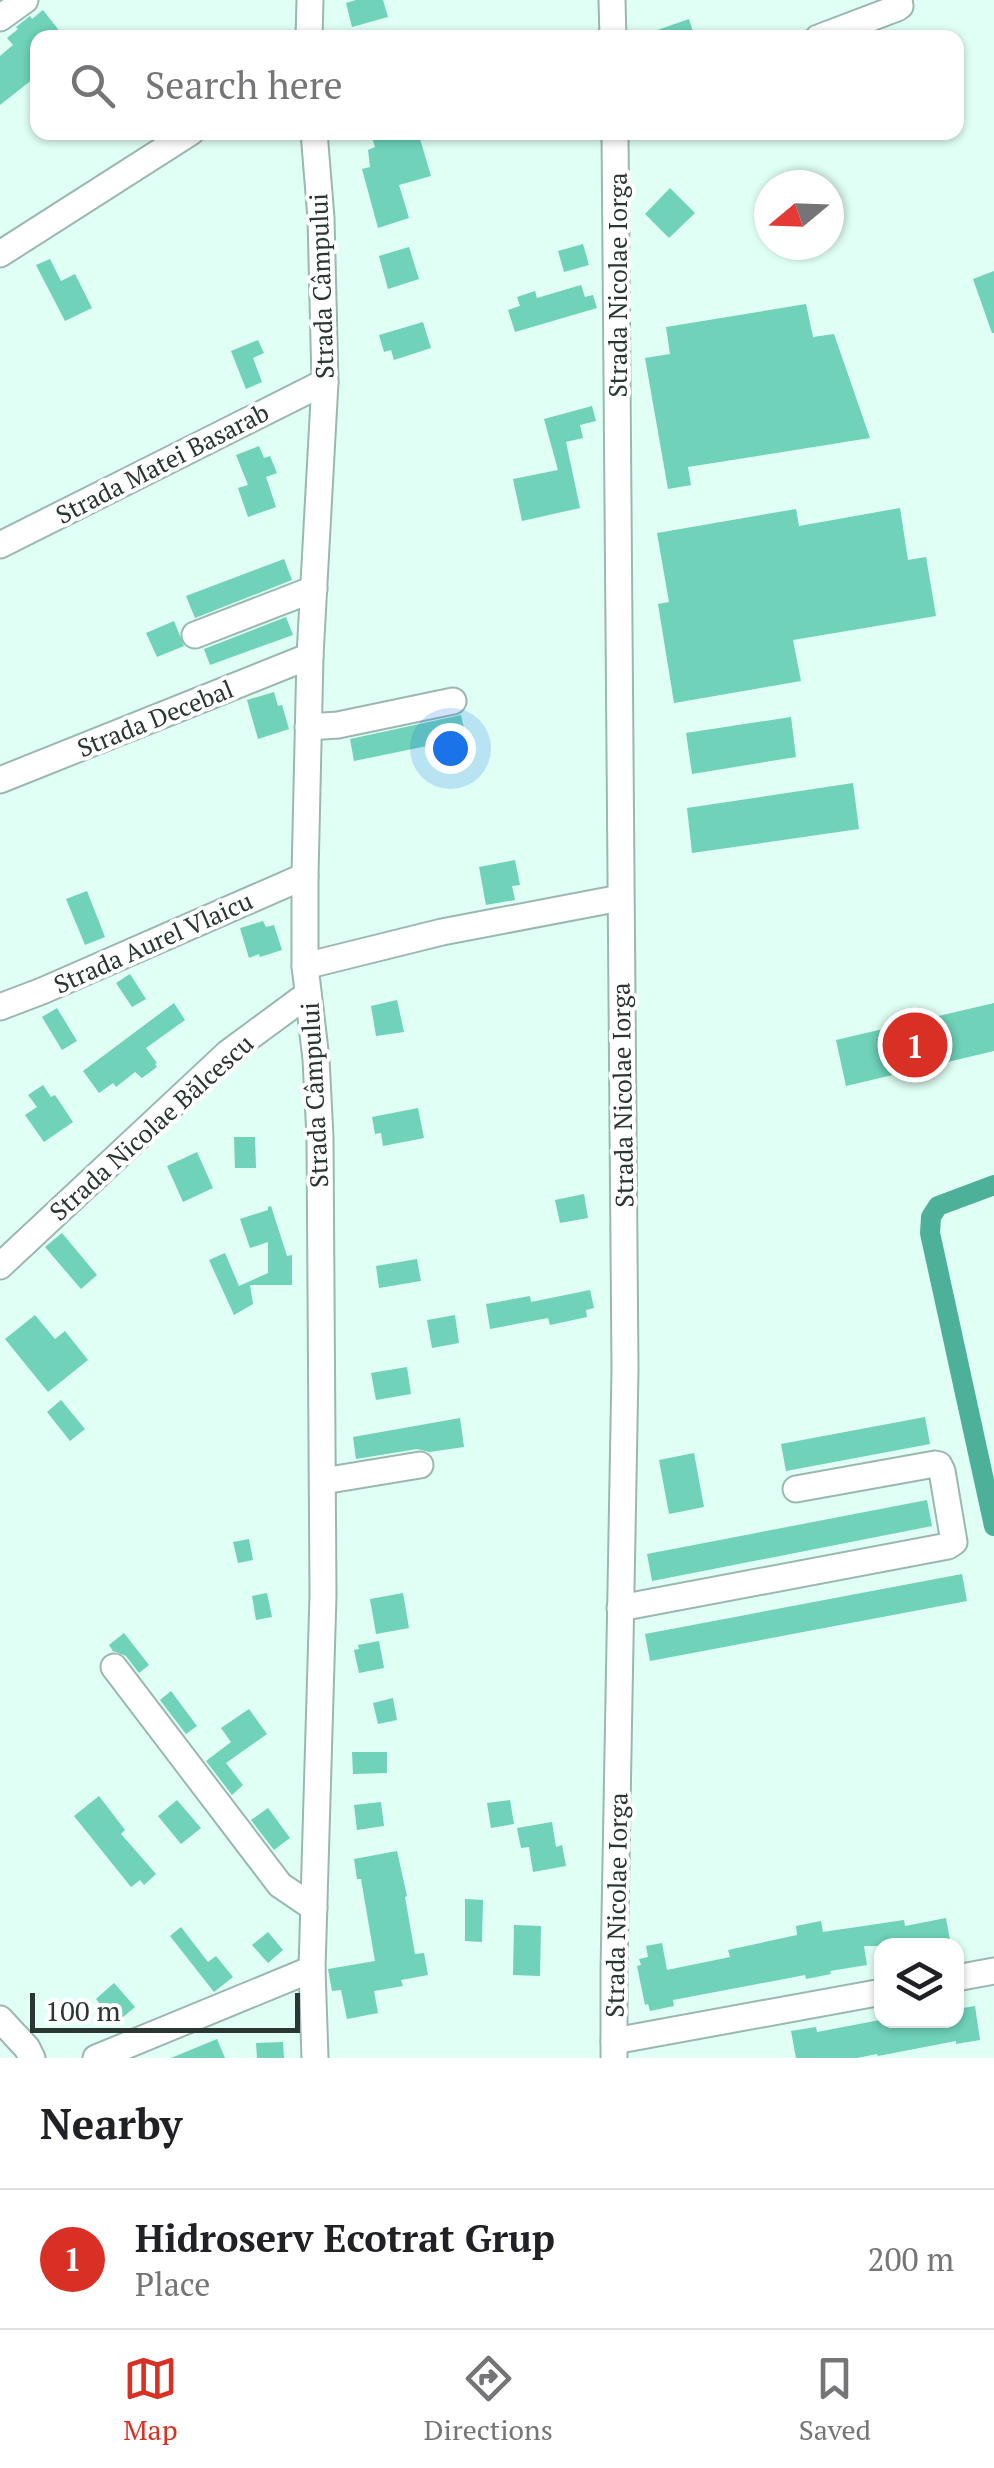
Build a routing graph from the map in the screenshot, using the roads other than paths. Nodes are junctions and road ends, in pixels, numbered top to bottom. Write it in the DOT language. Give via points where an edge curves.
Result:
graph roads {
  1 [pos="25,0"];
  2 [pos="310,0"];
  3 [pos="612,0"];
  4 [pos="899,0"];
  5 [pos="0,18"];
  6 [pos="309,30"];
  7 [pos="613,30"];
  8 [pos="839,30"];
  9 [pos="178,140"];
  10 [pos="315,140"];
  11 [pos="616,140"];
  12 [pos="0,254"];
  13 [pos="324,382"];
  14 [pos="0,545"];
  15 [pos="314,589"];
  16 [pos="195,635"];
  17 [pos="310,656"];
  18 [pos="453,701"];
  19 [pos="308,727"];
  20 [pos="0,780"];
  21 [pos="305,876"];
  22 [pos="620,898"];
  23 [pos="305,966"];
  24 [pos="308,994"];
  25 [pos="0,1007"];
  26 [pos="0,1266"];
  27 [pos="420,1466"];
  28 [pos="323,1481"];
  29 [pos="796,1489"];
  30 [pos="620,1608"];
  31 [pos="114,1668"];
  32 [pos="314,1908"];
  33 [pos="312,1970"];
  34 [pos="994,1970"];
  35 [pos="964,1976"];
  36 [pos="874,1994"];
  37 [pos="0,2019"];
  38 [pos="614,2050"];
  39 [pos="32,2058"];
  40 [pos="96,2058"];
  41 [pos="315,2058"];
  1 -- 5 [label="street"];
  2 -- 6 [label="street"];
  3 -- 7 [label="street"];
  4 -- 8 [label="street" via="897,8"];
  9 -- 12 [label="street"];
  10 -- 13 [label="street, Strada Câmpului"];
  11 -- 22 [label="street, Strada Nicolae Iorga"];
  13 -- 14 [label="street, Strada Matei Basarab"];
  13 -- 15 [label="street, Strada Câmpului"];
  15 -- 16 [label="street"];
  15 -- 17 [label="street, Strada Câmpului"];
  17 -- 19 [label="street, Strada Câmpului"];
  17 -- 20 [label="street, Strada Decebal"];
  18 -- 19 [label="street"];
  19 -- 21 [label="street, Strada Câmpului"];
  21 -- 23 [label="street, Strada Câmpului"];
  21 -- 25 [label="street, Strada Aurel Vlaicu"];
  22 -- 23 [label="street"];
  22 -- 30 [label="street, Strada Nicolae Iorga"];
  23 -- 24 [label="street, Strada Câmpului"];
  24 -- 26 [label="street, Strada Nicolae Bălcescu" via="228,1053"];
  24 -- 28 [label="street, Strada Câmpului" via="320,1137"];
  27 -- 28 [label="street"];
  28 -- 32 [label="street, Strada Câmpului"];
  29 -- 30 [label="street" via="939,1465 954,1542"];
  30 -- 38 [label="street, Strada Nicolae Iorga"];
  31 -- 32 [label="street" via="280,1884"];
  32 -- 33 [label="street, Strada Câmpului"];
  33 -- 40 [label="street"];
  33 -- 41 [label="street, Strada Câmpului"];
  34 -- 35 [label="street"];
  36 -- 38 [label="street"];
  37 -- 39 [label="street"];
}
